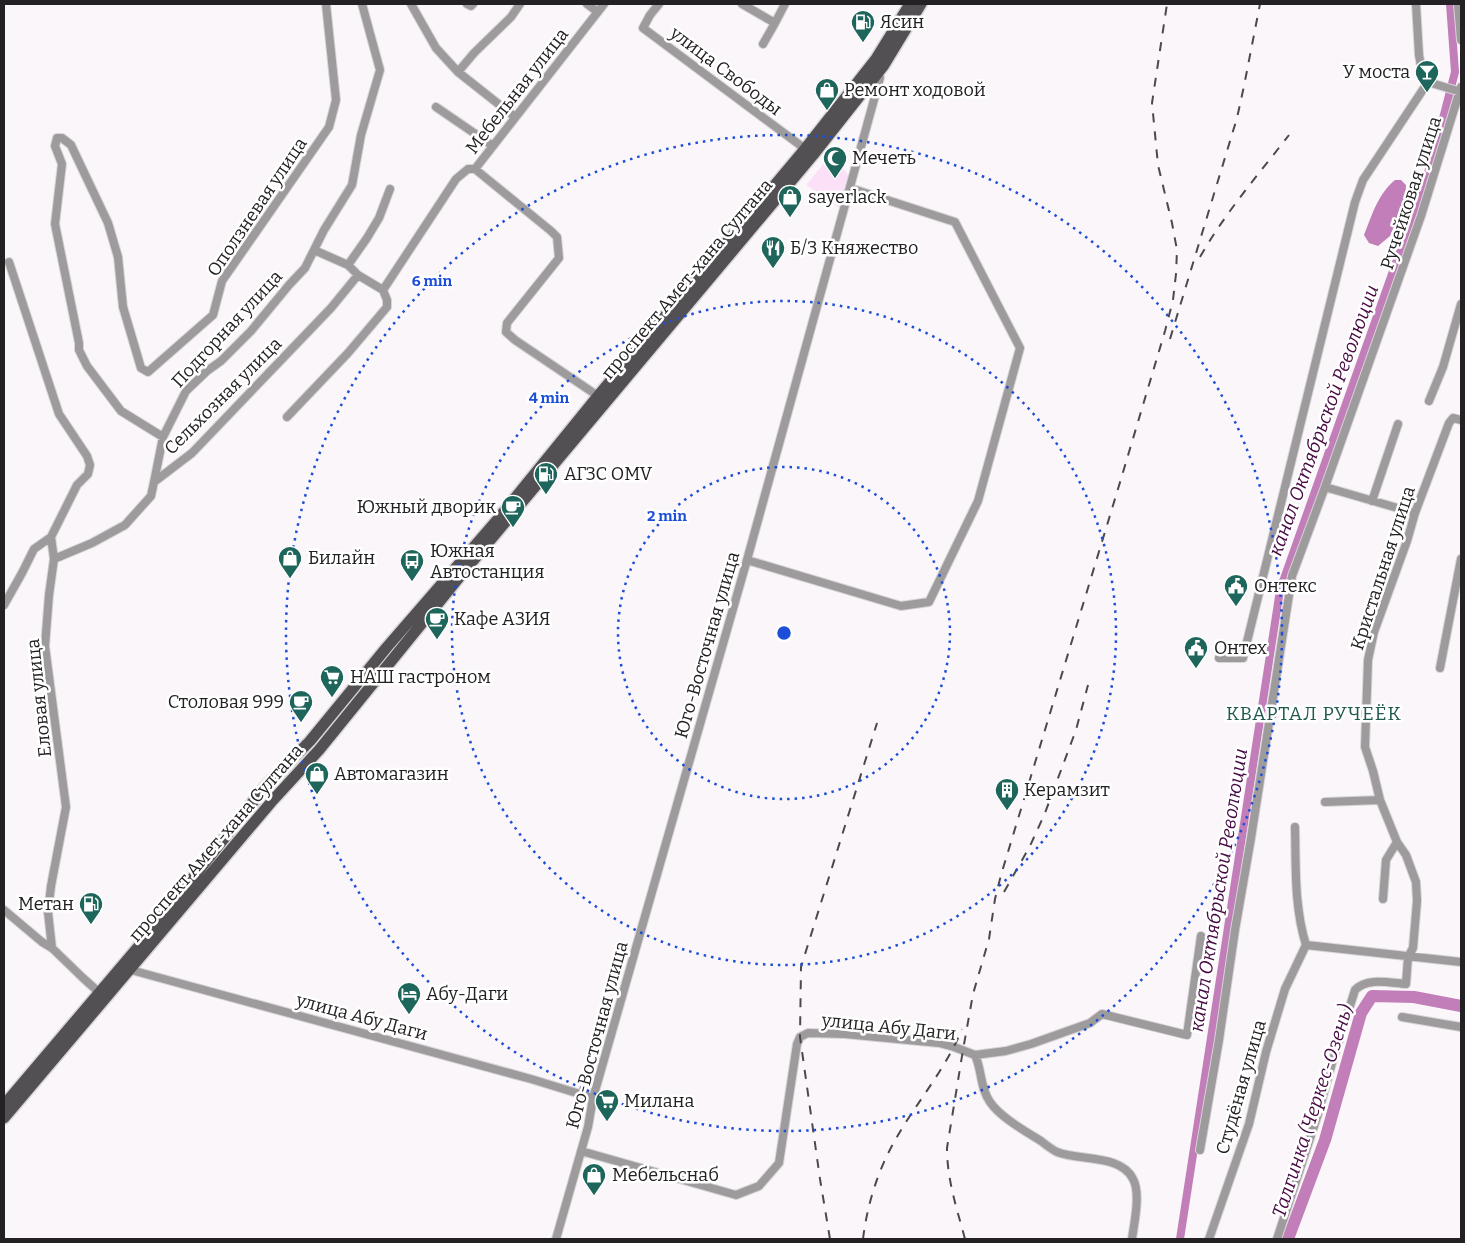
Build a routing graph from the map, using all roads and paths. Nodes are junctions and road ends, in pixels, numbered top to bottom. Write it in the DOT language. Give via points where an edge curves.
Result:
graph roads {
  1 [pos="326,4"];
  2 [pos="362,4"];
  3 [pos="411,4"];
  4 [pos="466,4"];
  5 [pos="473,4"];
  6 [pos="520,4"];
  7 [pos="587,4"];
  8 [pos="604,4"];
  9 [pos="659,4"];
  10 [pos="742,4"];
  11 [pos="785,4"];
  12 [pos="910,4"];
  13 [pos="921,4"];
  14 [pos="1416,4"];
  15 [pos="1458,4"];
  16 [pos="598,12"];
  17 [pos="775,23"];
  18 [pos="1461,40"];
  19 [pos="763,44"];
  20 [pos="876,58"];
  21 [pos="458,72"];
  22 [pos="878,73"];
  23 [pos="1428,82"];
  24 [pos="1461,90"];
  25 [pos="436,107"];
  26 [pos="516,117"];
  27 [pos="493,146"];
  28 [pos="809,152"];
  29 [pos="475,169"];
  30 [pos="850,188"];
  31 [pos="390,189"];
  32 [pos="314,250"];
  33 [pos="9,262"];
  34 [pos="348,265"];
  35 [pos="358,275"];
  36 [pos="383,290"];
  37 [pos="1461,304"];
  38 [pos="602,399"];
  39 [pos="1429,401"];
  40 [pos="287,417"];
  41 [pos="1461,420"];
  42 [pos="1398,424"];
  43 [pos="163,437"];
  44 [pos="154,482"];
  45 [pos="1326,487"];
  46 [pos="1372,501"];
  47 [pos="1415,513"];
  48 [pos="51,538"];
  49 [pos="54,559"];
  50 [pos="747,560"];
  51 [pos="1461,560"];
  52 [pos="4,605"];
  53 [pos="1218,658"];
  54 [pos="1440,668"];
  55 [pos="1380,800"];
  56 [pos="1325,802"];
  57 [pos="1295,827"];
  58 [pos="1397,842"];
  59 [pos="1383,899"];
  60 [pos="4,910"];
  61 [pos="1201,936"];
  62 [pos="1306,945"];
  63 [pos="52,948"];
  64 [pos="1408,957"];
  65 [pos="1461,962"];
  66 [pos="128,966"];
  67 [pos="103,996"];
  68 [pos="1402,1017"];
  69 [pos="1461,1027"];
  70 [pos="975,1055"];
  71 [pos="593,1098"];
  72 [pos="4,1106"];
  73 [pos="4,1118"];
  74 [pos="1200,1150"];
  75 [pos="581,1152"];
  76 [pos="556,1239"];
  77 [pos="1132,1239"];
  78 [pos="1209,1239"];
  79 [pos="1277,1239"];
  1 -- 43 [label="street, Оползневая улица" via="336,100 329,127 222,281 213,315 148,372 141,368 123,307 118,257 108,223 71,145 57,138 55,146 62,164 55,224 79,350 121,411"];
  2 -- 32 [label="street, Подгорная улица" via="380,70 361,135 352,185"];
  3 -- 21 [label="street" via="436,48"];
  4 -- 5 [label="street"];
  6 -- 21 [label="street"];
  7 -- 16 [label="street"];
  8 -- 16 [label="street, Мебельная улица"];
  9 -- 28 [label="street, улица Свободы" via="643,28"];
  10 -- 17 [label="street"];
  11 -- 17 [label="street"];
  12 -- 20 [label="main road"];
  13 -- 22 [label="main road, проспект Амет-хана Султана"];
  14 -- 23 [label="street" via="1419,55 1422,72"];
  15 -- 18 [label="street"];
  16 -- 26 [label="street, Мебельная улица"];
  17 -- 19 [label="street"];
  20 -- 22 [label="street, Юго-Восточная улица"];
  20 -- 28 [label="main road"];
  21 -- 26 [label="street"];
  22 -- 28 [label="main road, проспект Амет-хана Султана"];
  22 -- 30 [label="street, Юго-Восточная улица" via="880,78"];
  23 -- 24 [label="street"];
  23 -- 53 [label="street" via="1364,180 1355,202 1243,658"];
  24 -- 45 [label="street, Ручейковая улица" via="1421,216"];
  25 -- 27 [label="street"];
  26 -- 27 [label="street, Мебельная улица"];
  27 -- 29 [label="street, Мебельная улица"];
  28 -- 38 [label="main road, проспект Амет-хана Султана"];
  29 -- 36 [label="street, Мебельная улица" via="468,169 456,179"];
  29 -- 38 [label="street" via="557,237 559,258 507,323 506,332"];
  30 -- 50 [label="street, Юго-Восточная улица"];
  30 -- 50 [label="street" via="955,222 1020,348 978,501 929,602 902,606"];
  31 -- 34 [label="street" via="379,218"];
  32 -- 34 [label="street"];
  32 -- 43 [label="street, Подгорная улица" via="305,268 251,331 186,391"];
  33 -- 48 [label="street" via="59,414 90,465"];
  34 -- 35 [label="street"];
  35 -- 36 [label="street"];
  35 -- 44 [label="street, Сельхозная улица" via="331,308 192,453"];
  36 -- 40 [label="street" via="386,307 348,354"];
  37 -- 39 [label="street" via="1444,367"];
  38 -- 66 [label="main road, проспект Амет-хана Султана" via="320,750"];
  41 -- 47 [label="street, Кристальная улица" via="1453,418 1449,423"];
  42 -- 46 [label="street, Кристальная улица"];
  43 -- 44 [label="street, Подгорная улица"];
  44 -- 49 [label="street, Сельхозная улица" via="151,496 125,525"];
  45 -- 46 [label="street"];
  45 -- 74 [label="street, Ручейковая улица" via="1292,576"];
  46 -- 47 [label="street"];
  47 -- 55 [label="street, Кристальная улица" via="1374,632 1368,660 1365,747"];
  48 -- 49 [label="street, Еловая улица"];
  48 -- 52 [label="street" via="34,549"];
  49 -- 63 [label="street, Еловая улица" via="45,646 66,807 48,912"];
  50 -- 71 [label="street, Юго-Восточная улица"];
  51 -- 54 [label="street"];
  55 -- 56 [label="street"];
  55 -- 58 [label="street, Кристальная улица"];
  57 -- 62 [label="street" via="1296,891"];
  58 -- 59 [label="street" via="1386,860"];
  58 -- 64 [label="street, Кристальная улица" via="1406,855 1416,882 1418,901 1414,948"];
  60 -- 63 [label="street"];
  61 -- 70 [label="street, улица Абу Даги" via="1187,1035 1102,1014 1090,1023 1031,1044"];
  62 -- 64 [label="street"];
  62 -- 78 [label="street, Студёная улица" via="1285,989 1249,1124"];
  63 -- 67 [label="street"];
  64 -- 65 [label="street"];
  64 -- 79 [label="street, Кристальная улица" via="1406,984 1364,983 1352,996"];
  66 -- 67 [label="main road, проспект Амет-хана Султана"];
  66 -- 71 [label="street, улица Абу Даги"];
  67 -- 72 [label="main road"];
  67 -- 73 [label="main road, проспект Амет-хана Султана"];
  68 -- 69 [label="street"];
  70 -- 75 [label="street, улица Абу Даги" via="939,1044 845,1034 808,1033 800,1037 779,1163 759,1186 736,1195"];
  70 -- 77 [label="street, улица Абу Даги" via="984,1090 1001,1114 1057,1152 1111,1163 1130,1172 1136,1191"];
  71 -- 75 [label="street, Юго-Восточная улица"];
  75 -- 76 [label="street, Юго-Восточная улица"];
}
